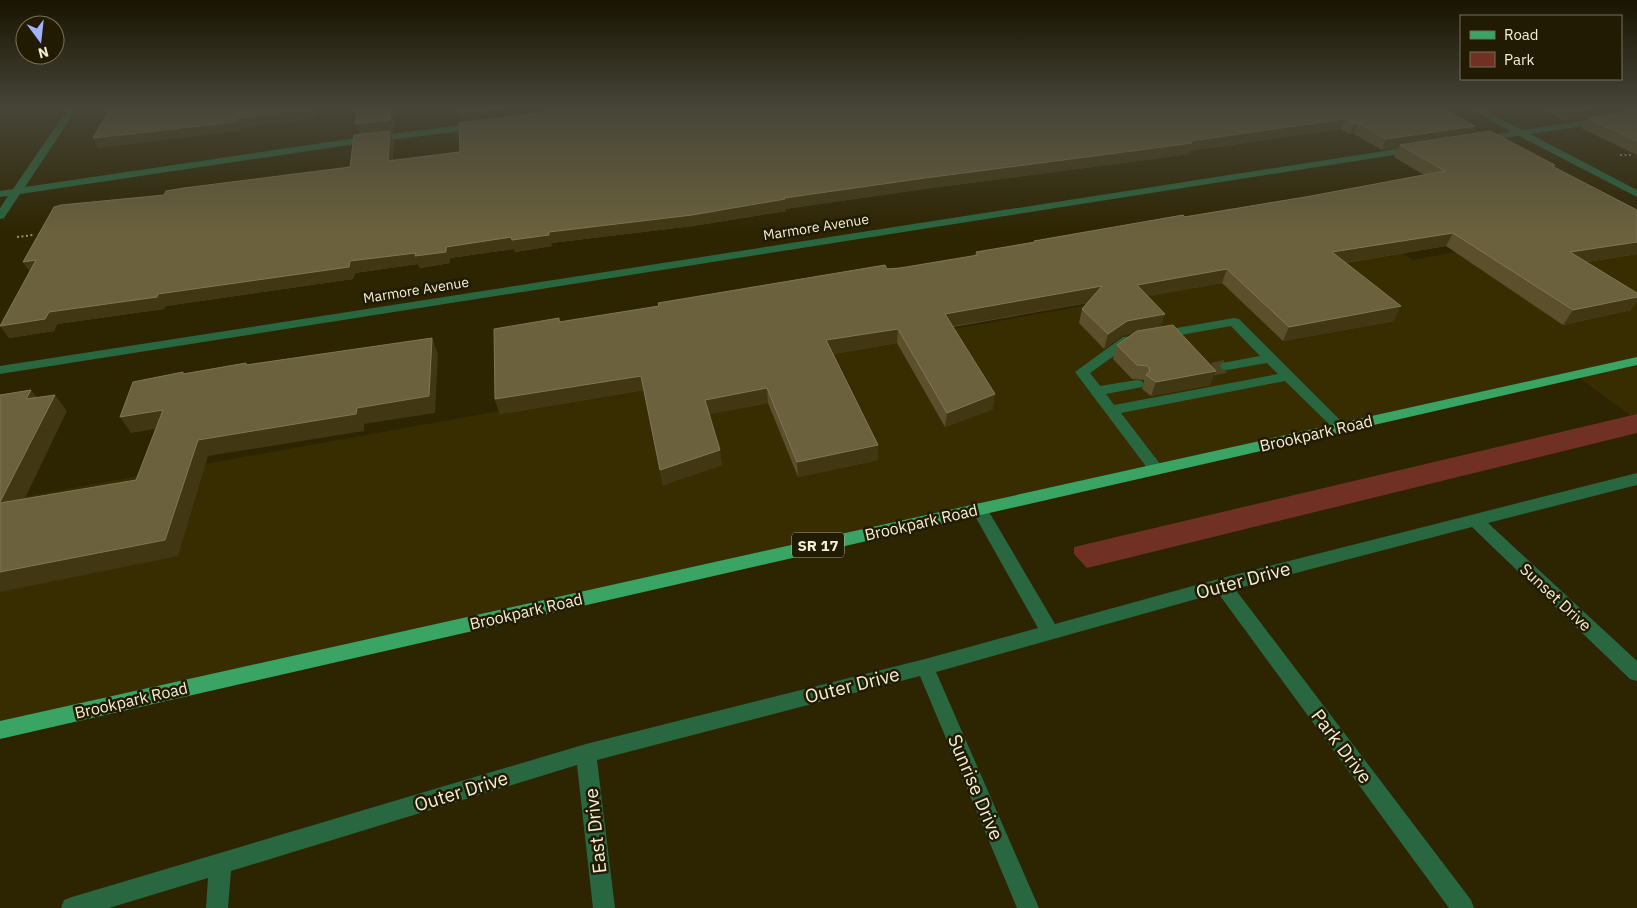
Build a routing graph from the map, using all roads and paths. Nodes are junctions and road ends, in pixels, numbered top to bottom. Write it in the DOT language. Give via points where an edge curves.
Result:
graph roads {
  1 [pos="45,149"];
  2 [pos="299,149"];
  3 [pos="1419,149"];
  4 [pos="1553,149"];
  5 [pos="16,192"];
  6 [pos="0,194"];
  7 [pos="1637,194"];
  8 [pos="0,216"];
  9 [pos="33,235"];
  10 [pos="17,237"];
  11 [pos="1270,358"];
  12 [pos="1637,361"];
  13 [pos="1227,366"];
  14 [pos="0,370"];
  15 [pos="1288,376"];
  16 [pos="1137,384"];
  17 [pos="1097,391"];
  18 [pos="1111,410"];
  19 [pos="1341,428"];
  20 [pos="1156,469"];
  21 [pos="1637,479"];
  22 [pos="979,509"];
  23 [pos="1476,521"];
  24 [pos="1222,585"];
  25 [pos="1050,632"];
  26 [pos="924,667"];
  27 [pos="1637,673"];
  28 [pos="0,730"];
  29 [pos="586,753"];
  30 [pos="220,863"];
  31 [pos="72,908"];
  32 [pos="217,908"];
  33 [pos="604,908"];
  34 [pos="1028,908"];
  35 [pos="1463,908"];
  1 -- 5 [label="street"];
  2 -- 5 [label="street"];
  3 -- 14 [label="street, Marmore Avenue"];
  4 -- 7 [label="street"];
  5 -- 6 [label="street"];
  5 -- 8 [label="street"];
  9 -- 10 [label="path"];
  11 -- 13 [label="street"];
  11 -- 15 [label="street"];
  11 -- 17 [label="street" via="1234,322 1128,340 1082,372"];
  12 -- 19 [label="main road, Brookpark Road / SR 17"];
  15 -- 18 [label="street"];
  15 -- 19 [label="street"];
  16 -- 17 [label="street"];
  17 -- 18 [label="street"];
  18 -- 20 [label="street"];
  19 -- 20 [label="main road, Brookpark Road / SR 17"];
  20 -- 22 [label="main road, Brookpark Road / SR 17"];
  21 -- 23 [label="street, Outer Drive"];
  22 -- 25 [label="street"];
  22 -- 28 [label="main road, Brookpark Road / SR 17"];
  23 -- 24 [label="street, Outer Drive"];
  23 -- 27 [label="street, Sunset Drive"];
  24 -- 25 [label="street, Outer Drive"];
  24 -- 35 [label="street, Park Drive"];
  25 -- 26 [label="street, Outer Drive"];
  26 -- 29 [label="street, Outer Drive"];
  26 -- 34 [label="street, Sunrise Drive"];
  29 -- 30 [label="street, Outer Drive"];
  29 -- 33 [label="street, East Drive"];
  30 -- 31 [label="street, Outer Drive"];
  30 -- 32 [label="street"];
}
